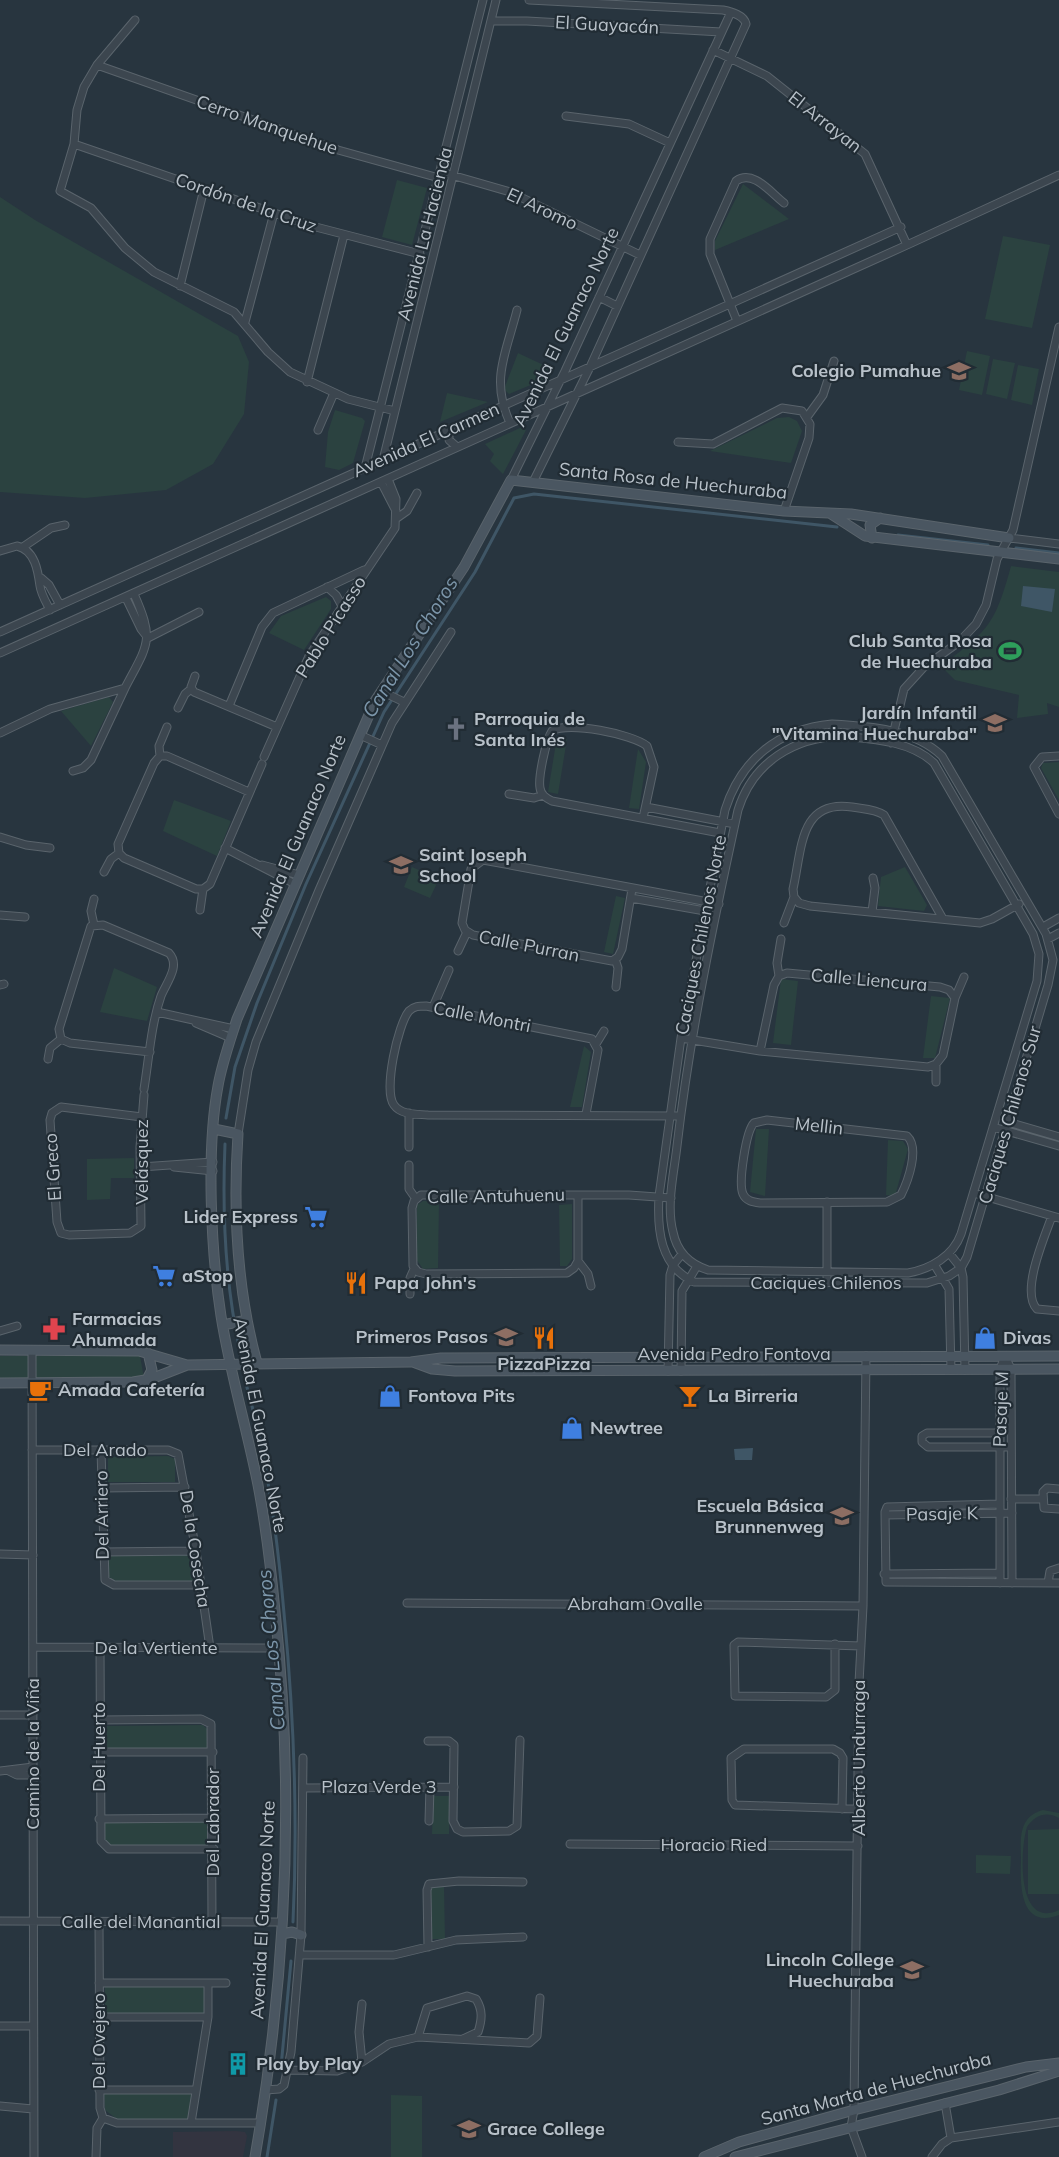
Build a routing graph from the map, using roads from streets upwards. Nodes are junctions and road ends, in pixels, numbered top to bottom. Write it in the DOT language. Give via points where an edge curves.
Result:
graph roads {
  1 [pos="497,0"];
  2 [pos="529,0"];
  3 [pos="483,3"];
  4 [pos="731,12"];
  5 [pos="135,20"];
  6 [pos="492,21"];
  7 [pos="722,32"];
  8 [pos="713,50"];
  9 [pos="730,58"];
  10 [pos="97,65"];
  11 [pos="461,94"];
  12 [pos="474,97"];
  13 [pos="566,116"];
  14 [pos="449,140"];
  15 [pos="463,143"];
  16 [pos="74,144"];
  17 [pos="670,144"];
  18 [pos="440,175"];
  19 [pos="1059,175"];
  20 [pos="455,176"];
  21 [pos="204,189"];
  22 [pos="784,203"];
  23 [pos="274,213"];
  24 [pos="901,227"];
  25 [pos="344,235"];
  26 [pos="907,245"];
  27 [pos="623,246"];
  28 [pos="420,254"];
  29 [pos="640,255"];
  30 [pos="180,286"];
  31 [pos="599,297"];
  32 [pos="729,304"];
  33 [pos="617,306"];
  34 [pos="517,310"];
  35 [pos="737,321"];
  36 [pos="245,322"];
  37 [pos="1059,327"];
  38 [pos="834,361"];
  39 [pos="590,367"];
  40 [pos="561,380"];
  41 [pos="308,382"];
  42 [pos="334,393"];
  43 [pos="577,393"];
  44 [pos="381,406"];
  45 [pos="502,406"];
  46 [pos="545,407"];
  47 [pos="395,411"];
  48 [pos="807,417"];
  49 [pos="510,423"];
  50 [pos="449,429"];
  51 [pos="318,430"];
  52 [pos="678,442"];
  53 [pos="457,447"];
  54 [pos="383,460"];
  55 [pos="365,468"];
  56 [pos="511,480"];
  57 [pos="384,481"];
  58 [pos="533,482"];
  59 [pos="417,493"];
  60 [pos="784,511"];
  61 [pos="397,514"];
  62 [pos="831,514"];
  63 [pos="880,518"];
  64 [pos="65,525"];
  65 [pos="872,538"];
  66 [pos="1009,538"];
  67 [pos="1059,544"];
  68 [pos="23,547"];
  69 [pos="0,551"];
  70 [pos="1000,552"];
  71 [pos="1059,559"];
  72 [pos="367,569"];
  73 [pos="41,578"];
  74 [pos="327,587"];
  75 [pos="134,594"];
  76 [pos="126,598"];
  77 [pos="60,605"];
  78 [pos="342,606"];
  79 [pos="50,610"];
  80 [pos="200,612"];
  81 [pos="0,632"];
  82 [pos="451,632"];
  83 [pos="148,638"];
  84 [pos="0,653"];
  85 [pos="195,676"];
  86 [pos="125,688"];
  87 [pos="192,689"];
  88 [pos="385,692"];
  89 [pos="401,701"];
  90 [pos="229,706"];
  91 [pos="178,708"];
  92 [pos="167,727"];
  93 [pos="277,727"];
  94 [pos="810,727"];
  95 [pos="893,731"];
  96 [pos="0,733"];
  97 [pos="363,736"];
  98 [pos="812,739"];
  99 [pos="891,743"];
  100 [pos="380,744"];
  101 [pos="160,756"];
  102 [pos="1059,756"];
  103 [pos="73,771"];
  104 [pos="249,792"];
  105 [pos="509,794"];
  106 [pos="543,795"];
  107 [pos="646,807"];
  108 [pos="1059,814"];
  109 [pos="643,818"];
  110 [pos="723,821"];
  111 [pos="735,824"];
  112 [pos="720,833"];
  113 [pos="0,837"];
  114 [pos="50,848"];
  115 [pos="225,848"];
  116 [pos="119,853"];
  117 [pos="104,872"];
  118 [pos="873,878"];
  119 [pos="297,880"];
  120 [pos="203,889"];
  121 [pos="632,889"];
  122 [pos="794,897"];
  123 [pos="631,898"];
  124 [pos="94,899"];
  125 [pos="1028,899"];
  126 [pos="707,902"];
  127 [pos="719,904"];
  128 [pos="1018,905"];
  129 [pos="200,910"];
  130 [pos="705,911"];
  131 [pos="872,912"];
  132 [pos="0,915"];
  133 [pos="25,917"];
  134 [pos="1059,918"];
  135 [pos="943,919"];
  136 [pos="784,923"];
  137 [pos="94,924"];
  138 [pos="1043,927"];
  139 [pos="467,932"];
  140 [pos="1059,933"];
  141 [pos="781,939"];
  142 [pos="1048,939"];
  143 [pos="458,951"];
  144 [pos="615,959"];
  145 [pos="449,970"];
  146 [pos="779,976"];
  147 [pos="964,977"];
  148 [pos="615,987"];
  149 [pos="956,998"];
  150 [pos="433,1007"];
  151 [pos="157,1012"];
  152 [pos="604,1031"];
  153 [pos="232,1034"];
  154 [pos="681,1038"];
  155 [pos="61,1039"];
  156 [pos="693,1040"];
  157 [pos="596,1044"];
  158 [pos="760,1051"];
  159 [pos="150,1052"];
  160 [pos="48,1059"];
  161 [pos="936,1064"];
  162 [pos="936,1082"];
  163 [pos="409,1113"];
  164 [pos="586,1114"];
  165 [pos="668,1115"];
  166 [pos="680,1116"];
  167 [pos="142,1118"];
  168 [pos="1008,1122"];
  169 [pos="993,1127"];
  170 [pos="214,1129"];
  171 [pos="1005,1130"];
  172 [pos="238,1134"];
  173 [pos="1059,1137"];
  174 [pos="1059,1146"];
  175 [pos="409,1147"];
  176 [pos="409,1165"];
  177 [pos="141,1167"];
  178 [pos="213,1167"];
  179 [pos="974,1193"];
  180 [pos="578,1195"];
  181 [pos="659,1196"];
  182 [pos="986,1197"];
  183 [pos="671,1198"];
  184 [pos="416,1199"];
  185 [pos="827,1202"];
  186 [pos="1055,1217"];
  187 [pos="139,1229"];
  188 [pos="949,1253"];
  189 [pos="682,1254"];
  190 [pos="578,1261"];
  191 [pos="934,1264"];
  192 [pos="673,1265"];
  193 [pos="697,1266"];
  194 [pos="961,1268"];
  195 [pos="414,1269"];
  196 [pos="827,1273"];
  197 [pos="688,1279"];
  198 [pos="944,1279"];
  199 [pos="827,1283"];
  200 [pos="591,1286"];
  201 [pos="410,1294"];
  202 [pos="1059,1311"];
  203 [pos="243,1321"];
  204 [pos="225,1324"];
  205 [pos="17,1326"];
  206 [pos="0,1330"];
  207 [pos="0,1350"];
  208 [pos="32,1350"];
  209 [pos="148,1353"];
  210 [pos="866,1356"];
  211 [pos="951,1356"];
  212 [pos="965,1356"];
  213 [pos="1005,1356"];
  214 [pos="1059,1356"];
  215 [pos="668,1357"];
  216 [pos="681,1357"];
  217 [pos="411,1362"];
  218 [pos="257,1363"];
  219 [pos="231,1364"];
  220 [pos="187,1365"];
  221 [pos="1000,1369"];
  222 [pos="1011,1369"];
  223 [pos="1059,1369"];
  224 [pos="866,1370"];
  225 [pos="951,1370"];
  226 [pos="965,1370"];
  227 [pos="668,1371"];
  228 [pos="681,1371"];
  229 [pos="146,1381"];
  230 [pos="0,1383"];
  231 [pos="32,1383"];
  232 [pos="1000,1433"];
  233 [pos="1000,1447"];
  234 [pos="1011,1447"];
  235 [pos="32,1450"];
  236 [pos="101,1450"];
  237 [pos="176,1452"];
  238 [pos="185,1487"];
  239 [pos="102,1488"];
  240 [pos="1059,1489"];
  241 [pos="1011,1499"];
  242 [pos="1043,1499"];
  243 [pos="1000,1504"];
  244 [pos="1059,1509"];
  245 [pos="1000,1513"];
  246 [pos="1012,1513"];
  247 [pos="885,1515"];
  248 [pos="196,1551"];
  249 [pos="103,1552"];
  250 [pos="0,1554"];
  251 [pos="33,1554"];
  252 [pos="1059,1568"];
  253 [pos="1000,1573"];
  254 [pos="885,1578"];
  255 [pos="1000,1583"];
  256 [pos="1012,1583"];
  257 [pos="1048,1583"];
  258 [pos="1059,1583"];
  259 [pos="201,1585"];
  260 [pos="407,1603"];
  261 [pos="863,1606"];
  262 [pos="835,1644"];
  263 [pos="861,1646"];
  264 [pos="33,1647"];
  265 [pos="100,1647"];
  266 [pos="210,1648"];
  267 [pos="279,1648"];
  268 [pos="0,1715"];
  269 [pos="33,1715"];
  270 [pos="99,1720"];
  271 [pos="428,1740"];
  272 [pos="520,1740"];
  273 [pos="99,1752"];
  274 [pos="213,1752"];
  275 [pos="303,1758"];
  276 [pos="33,1767"];
  277 [pos="0,1771"];
  278 [pos="9,1771"];
  279 [pos="33,1776"];
  280 [pos="430,1787"];
  281 [pos="454,1787"];
  282 [pos="304,1788"];
  283 [pos="842,1809"];
  284 [pos="859,1809"];
  285 [pos="213,1818"];
  286 [pos="99,1819"];
  287 [pos="429,1821"];
  288 [pos="570,1844"];
  289 [pos="858,1846"];
  290 [pos="214,1849"];
  291 [pos="523,1881"];
  292 [pos="0,1921"];
  293 [pos="33,1922"];
  294 [pos="99,1922"];
  295 [pos="212,1922"];
  296 [pos="282,1922"];
  297 [pos="282,1934"];
  298 [pos="302,1935"];
  299 [pos="523,1937"];
  300 [pos="428,1947"];
  301 [pos="300,1955"];
  302 [pos="99,1983"];
  303 [pos="207,1983"];
  304 [pos="226,1983"];
  305 [pos="540,1998"];
  306 [pos="362,2004"];
  307 [pos="100,2017"];
  308 [pos="207,2017"];
  309 [pos="0,2026"];
  310 [pos="33,2026"];
  311 [pos="418,2037"];
  312 [pos="461,2041"];
  313 [pos="362,2062"];
  314 [pos="1059,2063"];
  315 [pos="288,2070"];
  316 [pos="1059,2071"];
  317 [pos="99,2090"];
  318 [pos="196,2090"];
  319 [pos="266,2090"];
  320 [pos="910,2095"];
  321 [pos="945,2103"];
  322 [pos="0,2106"];
  323 [pos="33,2109"];
  324 [pos="854,2110"];
  325 [pos="914,2111"];
  326 [pos="103,2118"];
  327 [pos="1059,2122"];
  328 [pos="191,2123"];
  329 [pos="261,2123"];
  330 [pos="850,2127"];
  331 [pos="951,2138"];
  332 [pos="33,2157"];
  333 [pos="96,2157"];
  334 [pos="255,2157"];
  335 [pos="704,2157"];
  336 [pos="735,2157"];
  337 [pos="862,2157"];
  338 [pos="932,2157"];
  1 -- 3 [label="street"];
  1 -- 6 [label="street, Avenida La Hacienda"];
  2 -- 4 [label="street, El Guayacán"];
  3 -- 11 [label="street, Avenida La Hacienda"];
  4 -- 7 [label="street, Avenida El Guanaco Norte"];
  4 -- 9 [label="street, Avenida El Guanaco Norte" via="746,24"];
  5 -- 10 [label="street"];
  6 -- 7 [label="street, El Guayacán"];
  6 -- 12 [label="street, Avenida La Hacienda"];
  7 -- 8 [label="street, Avenida El Guanaco Norte"];
  8 -- 9 [label="street, El Arrayan"];
  8 -- 17 [label="street, Avenida El Guanaco Norte"];
  9 -- 24 [label="street, El Arrayan" via="768,76 865,154"];
  9 -- 29 [label="street, Avenida El Guanaco Norte"];
  10 -- 16 [label="street" via="80,99"];
  10 -- 18 [label="street, Cerro Manquehue" via="338,150"];
  11 -- 12 [label="street"];
  11 -- 14 [label="street, Avenida La Hacienda"];
  12 -- 15 [label="street, Avenida La Hacienda"];
  13 -- 17 [label="street" via="629,124"];
  14 -- 15 [label="street"];
  14 -- 18 [label="street, Avenida La Hacienda"];
  15 -- 20 [label="street, Avenida La Hacienda"];
  16 -- 21 [label="street, Cordón de la Cruz"];
  16 -- 30 [label="street" via="60,191 91,208 144,265"];
  17 -- 27 [label="street, Avenida El Guanaco Norte"];
  18 -- 20 [label="street, El Aromo"];
  18 -- 28 [label="street, Avenida La Hacienda"];
  19 -- 26 [label="street, Avenida El Carmen"];
  20 -- 27 [label="street, El Aromo" via="510,192"];
  20 -- 47 [label="street, Avenida La Hacienda"];
  21 -- 23 [label="street, Cordón de la Cruz"];
  21 -- 30 [label="street"];
  22 -- 32 [label="street" via="751,176 736,181 710,239 710,254"];
  23 -- 25 [label="street, Cordón de la Cruz"];
  23 -- 36 [label="street"];
  24 -- 26 [label="street"];
  24 -- 32 [label="street, Avenida El Carmen"];
  25 -- 28 [label="street, Cordón de la Cruz"];
  25 -- 41 [label="street"];
  26 -- 35 [label="street, Avenida El Carmen"];
  27 -- 29 [label="street, El Aromo"];
  27 -- 31 [label="street, Avenida El Guanaco Norte"];
  28 -- 44 [label="street, Avenida La Hacienda"];
  29 -- 33 [label="street, Avenida El Guanaco Norte"];
  30 -- 36 [label="street" via="234,312"];
  31 -- 33 [label="street"];
  31 -- 40 [label="street, Avenida El Guanaco Norte"];
  32 -- 35 [label="street"];
  32 -- 39 [label="street, Avenida El Carmen"];
  33 -- 39 [label="street, Avenida El Guanaco Norte"];
  34 -- 45 [label="street" via="499,381"];
  35 -- 43 [label="street, Avenida El Carmen"];
  36 -- 41 [label="street" via="274,359"];
  37 -- 66 [label="street"];
  38 -- 48 [label="street" via="823,395"];
  39 -- 40 [label="street, Avenida El Carmen"];
  39 -- 43 [label="street, Avenida El Guanaco Norte"];
  40 -- 45 [label="street, Avenida El Carmen"];
  40 -- 46 [label="street, Avenida El Guanaco Norte"];
  41 -- 42 [label="street"];
  42 -- 44 [label="street"];
  42 -- 51 [label="street"];
  43 -- 46 [label="street, Avenida El Carmen"];
  43 -- 58 [label="street, Avenida El Guanaco Norte"];
  44 -- 47 [label="street"];
  44 -- 55 [label="street, Avenida La Hacienda"];
  45 -- 49 [label="street"];
  45 -- 50 [label="street, Avenida El Carmen"];
  46 -- 49 [label="street, Avenida El Carmen"];
  46 -- 56 [label="street, Avenida El Guanaco Norte"];
  47 -- 54 [label="street, Avenida La Hacienda"];
  48 -- 52 [label="street" via="802,411 782,408 713,444"];
  48 -- 60 [label="street" via="809,438"];
  49 -- 53 [label="street, Avenida El Carmen"];
  50 -- 53 [label="street" via="449,440"];
  50 -- 54 [label="street, Avenida El Carmen"];
  53 -- 57 [label="street, Avenida El Carmen"];
  54 -- 55 [label="street, Avenida El Carmen"];
  55 -- 77 [label="street, Avenida El Carmen"];
  56 -- 58 [label="street, Santa Rosa de Huechuraba"];
  56 -- 88 [label="street, Avenida El Guanaco Norte" via="464,567"];
  57 -- 61 [label="street"];
  57 -- 75 [label="street, Avenida El Carmen"];
  58 -- 60 [label="street, Santa Rosa de Huechuraba"];
  59 -- 61 [label="street" via="406,511"];
  60 -- 62 [label="street, Santa Rosa de Huechuraba"];
  61 -- 72 [label="street" via="392,533"];
  62 -- 63 [label="street, Santa Rosa de Huechuraba"];
  62 -- 65 [label="street"];
  63 -- 65 [label="street" via="870,525"];
  63 -- 66 [label="street, Santa Rosa de Huechuraba"];
  64 -- 68 [label="street" via="51,528"];
  65 -- 70 [label="street"];
  66 -- 67 [label="street, Santa Rosa de Huechuraba"];
  66 -- 70 [label="street"];
  68 -- 69 [label="street"];
  68 -- 73 [label="street"];
  70 -- 71 [label="street"];
  70 -- 95 [label="street" via="989,599 980,618 966,636 908,682"];
  72 -- 74 [label="street, Pablo Picasso"];
  72 -- 78 [label="street, Pablo Picasso"];
  73 -- 77 [label="street"];
  73 -- 79 [label="street" via="41,590"];
  74 -- 78 [label="street"];
  74 -- 90 [label="street, Pablo Picasso" via="268,618"];
  75 -- 76 [label="street, Avenida El Carmen"];
  75 -- 83 [label="street"];
  76 -- 83 [label="street"];
  76 -- 84 [label="street, Avenida El Carmen"];
  77 -- 79 [label="street, Avenida El Carmen"];
  78 -- 93 [label="street, Pablo Picasso" via="309,656"];
  79 -- 81 [label="street, Avenida El Carmen"];
  80 -- 83 [label="street"];
  82 -- 89 [label="street, Avenida El Guanaco Norte"];
  83 -- 86 [label="street"];
  85 -- 87 [label="street"];
  86 -- 96 [label="street" via="50,709"];
  86 -- 103 [label="street" via="91,760"];
  87 -- 90 [label="street"];
  87 -- 91 [label="street"];
  88 -- 89 [label="street"];
  88 -- 97 [label="street, Avenida El Guanaco Norte"];
  89 -- 100 [label="street, Avenida El Guanaco Norte"];
  90 -- 93 [label="street"];
  92 -- 101 [label="street" via="159,746"];
  93 -- 104 [label="street, Pablo Picasso"];
  94 -- 95 [label="street, Caciques Chilenos Norte" via="844,725"];
  94 -- 98 [label="street"];
  94 -- 110 [label="street, Caciques Chilenos Norte" via="778,739 753,759 735,785"];
  95 -- 99 [label="street"];
  95 -- 125 [label="street, Caciques Chilenos Sur" via="928,744 942,756"];
  97 -- 100 [label="street"];
  97 -- 119 [label="street, Avenida El Guanaco Norte"];
  98 -- 99 [label="street, Caciques Chilenos Norte" via="843,736"];
  98 -- 111 [label="street, Caciques Chilenos Norte" via="785,750 758,771 745,791"];
  99 -- 128 [label="street, Caciques Chilenos Sur" via="918,752 934,763"];
  100 -- 172 [label="street, Avenida El Guanaco Norte" via="256,1042 245,1081"];
  101 -- 104 [label="street"];
  101 -- 116 [label="street" via="118,844"];
  102 -- 108 [label="street" via="1042,757 1034,768"];
  104 -- 115 [label="street, Pablo Picasso"];
  105 -- 106 [label="street" via="534,798"];
  106 -- 107 [label="street" via="539,782 550,734 561,727 575,728 623,734 647,746 654,767"];
  106 -- 109 [label="street" via="552,801"];
  107 -- 109 [label="street"];
  107 -- 110 [label="street"];
  109 -- 112 [label="street"];
  110 -- 111 [label="street"];
  110 -- 112 [label="street, Caciques Chilenos Norte"];
  111 -- 127 [label="street, Caciques Chilenos Norte"];
  112 -- 126 [label="street, Caciques Chilenos Norte"];
  113 -- 114 [label="street"];
  115 -- 119 [label="street" via="274,875"];
  115 -- 120 [label="street, Pablo Picasso" via="210,884"];
  116 -- 117 [label="street"];
  116 -- 120 [label="street"];
  118 -- 131 [label="street"];
  119 -- 153 [label="street, Avenida El Guanaco Norte"];
  120 -- 129 [label="street, Pablo Picasso"];
  121 -- 123 [label="street"];
  121 -- 126 [label="street, Calle Purran"];
  121 -- 139 [label="street, Calle Purran" via="480,861 471,868 462,919"];
  122 -- 131 [label="street" via="810,906"];
  122 -- 135 [label="street" via="808,823 820,810 841,806 879,812 886,817"];
  122 -- 136 [label="street"];
  123 -- 130 [label="street"];
  123 -- 144 [label="street" via="622,950"];
  124 -- 137 [label="street"];
  125 -- 128 [label="street"];
  125 -- 138 [label="street, Caciques Chilenos Sur"];
  126 -- 127 [label="street, Calle Purran"];
  126 -- 130 [label="street, Caciques Chilenos Norte"];
  127 -- 156 [label="street, Caciques Chilenos Norte"];
  128 -- 135 [label="street" via="984,922"];
  128 -- 169 [label="street, Caciques Chilenos Sur" via="1036,942 1040,965"];
  130 -- 154 [label="street, Caciques Chilenos Norte"];
  131 -- 135 [label="street"];
  132 -- 133 [label="street"];
  134 -- 138 [label="street"];
  137 -- 151 [label="street, Velásquez" via="166,952 174,961"];
  137 -- 155 [label="street" via="87,933 72,981 59,1029"];
  138 -- 142 [label="street, Caciques Chilenos Sur"];
  139 -- 143 [label="street"];
  139 -- 144 [label="street, Calle Purran" via="601,960"];
  140 -- 142 [label="street"];
  141 -- 146 [label="street"];
  142 -- 168 [label="street, Caciques Chilenos Sur" via="1053,960 1050,977"];
  144 -- 148 [label="street"];
  145 -- 150 [label="street"];
  146 -- 149 [label="street, Calle Liencura" via="791,973 940,987"];
  146 -- 158 [label="street"];
  147 -- 149 [label="street"];
  149 -- 161 [label="street" via="943,1055"];
  150 -- 157 [label="street, Calle Montri" via="587,1037"];
  150 -- 163 [label="street, Calle Montri" via="418,1006 407,1013 393,1061 391,1100 399,1110"];
  151 -- 153 [label="street"];
  151 -- 159 [label="street, Velásquez"];
  152 -- 157 [label="street"];
  153 -- 170 [label="street, Avenida El Guanaco Norte" via="218,1085"];
  154 -- 156 [label="street"];
  154 -- 165 [label="street, Caciques Chilenos Norte"];
  155 -- 159 [label="street"];
  155 -- 160 [label="street" via="50,1048"];
  156 -- 158 [label="street"];
  156 -- 166 [label="street, Caciques Chilenos Norte"];
  157 -- 164 [label="street"];
  158 -- 161 [label="street" via="924,1067"];
  159 -- 167 [label="street, Velásquez"];
  161 -- 162 [label="street"];
  163 -- 164 [label="street"];
  163 -- 175 [label="street"];
  164 -- 165 [label="street"];
  165 -- 166 [label="street"];
  165 -- 181 [label="street, Caciques Chilenos Norte"];
  166 -- 183 [label="street, Caciques Chilenos Norte"];
  167 -- 177 [label="street, Velásquez"];
  167 -- 187 [label="street, El Greco" via="61,1107 54,1110 50,1120 59,1231 69,1235 130,1233"];
  168 -- 171 [label="street, Caciques Chilenos Sur"];
  168 -- 173 [label="street"];
  169 -- 171 [label="street"];
  169 -- 179 [label="street, Caciques Chilenos Sur"];
  170 -- 172 [label="street"];
  170 -- 178 [label="street, Avenida El Guanaco Norte"];
  171 -- 174 [label="street"];
  171 -- 182 [label="street, Caciques Chilenos Sur"];
  172 -- 203 [label="street, Avenida El Guanaco Norte"];
  176 -- 184 [label="street, Calle Antuhuenu" via="409,1189"];
  177 -- 178 [label="street"];
  177 -- 187 [label="street, Velásquez"];
  178 -- 204 [label="street, Avenida El Guanaco Norte" via="217,1281"];
  179 -- 182 [label="street"];
  179 -- 188 [label="street, Caciques Chilenos Sur" via="959,1239"];
  180 -- 181 [label="street, Calle Antuhuenu"];
  180 -- 184 [label="street, Calle Antuhuenu" via="424,1195"];
  180 -- 190 [label="street, Calle Antuhuenu"];
  181 -- 183 [label="street, Calle Antuhuenu"];
  181 -- 192 [label="street, Caciques Chilenos Norte" via="660,1239"];
  182 -- 186 [label="street"];
  182 -- 194 [label="street, Caciques Chilenos Sur"];
  183 -- 189 [label="street, Caciques Chilenos Norte" via="671,1224"];
  184 -- 195 [label="street, Calle Antuhuenu" via="412,1208"];
  185 -- 185 [label="street, Mellin" via="897,1199 904,1190 913,1150 911,1140 899,1134 789,1122 763,1120 752,1125 741,1185 745,1197 755,1202"];
  185 -- 196 [label="street"];
  186 -- 202 [label="street" via="1030,1294 1037,1309"];
  188 -- 191 [label="street, Caciques Chilenos Sur"];
  188 -- 194 [label="street"];
  189 -- 192 [label="street"];
  189 -- 193 [label="street, Caciques Chilenos"];
  190 -- 195 [label="street" via="563,1274 426,1274"];
  190 -- 200 [label="street, Calle Antuhuenu"];
  191 -- 196 [label="street, Caciques Chilenos" via="908,1273"];
  191 -- 198 [label="street"];
  192 -- 197 [label="street, Caciques Chilenos Norte"];
  192 -- 215 [label="street"];
  193 -- 196 [label="street, Caciques Chilenos" via="717,1271"];
  193 -- 197 [label="street"];
  194 -- 198 [label="street, Caciques Chilenos"];
  194 -- 212 [label="street, Caciques Chilenos Sur"];
  195 -- 201 [label="street, Calle Antuhuenu"];
  196 -- 199 [label="street"];
  197 -- 199 [label="street, Caciques Chilenos" via="706,1284"];
  197 -- 216 [label="street" via="681,1294"];
  198 -- 199 [label="street, Caciques Chilenos" via="916,1284"];
  198 -- 211 [label="street" via="950,1294"];
  203 -- 204 [label="street"];
  203 -- 218 [label="street, Avenida El Guanaco Norte"];
  204 -- 219 [label="street, Avenida El Guanaco Norte"];
  205 -- 206 [label="street"];
  207 -- 208 [label="street, Avenida Pedro Fontova"];
  208 -- 209 [label="street, Avenida Pedro Fontova"];
  208 -- 231 [label="street, Camino de la Viña"];
  209 -- 220 [label="street, Avenida Pedro Fontova"];
  209 -- 229 [label="street" via="152,1370"];
  210 -- 211 [label="street, Avenida Pedro Fontova"];
  210 -- 216 [label="street, Avenida Pedro Fontova"];
  210 -- 224 [label="street, Alberto Undurraga"];
  211 -- 212 [label="street, Avenida Pedro Fontova"];
  211 -- 225 [label="street"];
  212 -- 213 [label="street, Avenida Pedro Fontova"];
  212 -- 226 [label="street, Caciques Chilenos Sur"];
  213 -- 214 [label="street, Avenida Pedro Fontova"];
  213 -- 221 [label="street, Pasaje M"];
  213 -- 222 [label="street, Pasaje M"];
  215 -- 216 [label="street, Avenida Pedro Fontova"];
  215 -- 217 [label="street, Avenida Pedro Fontova" via="441,1358"];
  215 -- 227 [label="street"];
  216 -- 228 [label="street"];
  217 -- 218 [label="street, Avenida Pedro Fontova"];
  217 -- 227 [label="street, Avenida Pedro Fontova" via="455,1371"];
  218 -- 219 [label="street, Avenida Pedro Fontova"];
  219 -- 220 [label="street, Avenida Pedro Fontova"];
  219 -- 267 [label="street, Avenida El Guanaco Norte" via="258,1487"];
  220 -- 229 [label="street, Avenida Pedro Fontova"];
  221 -- 222 [label="street, Avenida Pedro Fontova"];
  221 -- 226 [label="street, Avenida Pedro Fontova"];
  221 -- 232 [label="street, Pasaje M"];
  222 -- 223 [label="street, Avenida Pedro Fontova"];
  222 -- 234 [label="street, Pasaje M"];
  224 -- 225 [label="street, Avenida Pedro Fontova"];
  224 -- 228 [label="street, Avenida Pedro Fontova"];
  224 -- 261 [label="street, Alberto Undurraga"];
  225 -- 226 [label="street, Avenida Pedro Fontova"];
  227 -- 228 [label="street, Avenida Pedro Fontova"];
  229 -- 231 [label="street, Avenida Pedro Fontova"];
  230 -- 231 [label="street, Avenida Pedro Fontova"];
  231 -- 235 [label="street, Camino de la Viña"];
  232 -- 233 [label="street, Pasaje M"];
  232 -- 233 [label="street" via="927,1433 922,1439 928,1447"];
  233 -- 234 [label="street"];
  233 -- 243 [label="street, Pasaje M"];
  234 -- 241 [label="street, Pasaje M"];
  235 -- 236 [label="street, Del Arado"];
  235 -- 251 [label="street, Camino de la Viña"];
  236 -- 237 [label="street, Del Arado"];
  236 -- 239 [label="street, Del Arriero"];
  237 -- 238 [label="street, De la Cosecha" via="181,1459"];
  238 -- 239 [label="street"];
  238 -- 248 [label="street, De la Cosecha"];
  239 -- 249 [label="street, Del Arriero"];
  240 -- 242 [label="street" via="1044,1490"];
  241 -- 242 [label="street"];
  241 -- 246 [label="street, Pasaje M"];
  242 -- 244 [label="street" via="1045,1509"];
  243 -- 245 [label="street, Pasaje M"];
  243 -- 247 [label="street, Pasaje K" via="892,1505"];
  245 -- 246 [label="street, Pasaje K"];
  245 -- 247 [label="street, Pasaje K"];
  245 -- 253 [label="street, Pasaje M"];
  246 -- 256 [label="street, Pasaje M"];
  247 -- 254 [label="street"];
  248 -- 249 [label="street"];
  248 -- 259 [label="street, De la Cosecha"];
  249 -- 259 [label="street, Del Arriero" via="105,1580 114,1585"];
  250 -- 251 [label="street"];
  251 -- 264 [label="street, Camino de la Viña"];
  252 -- 257 [label="street" via="1050,1571"];
  253 -- 254 [label="street"];
  253 -- 255 [label="street, Pasaje M"];
  254 -- 255 [label="street"];
  255 -- 256 [label="street"];
  256 -- 257 [label="street"];
  257 -- 258 [label="street"];
  259 -- 266 [label="street, De la Cosecha"];
  260 -- 261 [label="street, Abraham Ovalle"];
  261 -- 263 [label="street, Alberto Undurraga"];
  262 -- 262 [label="street" via="835,1690 831,1695 735,1696 734,1645 738,1642"];
  262 -- 263 [label="street"];
  263 -- 284 [label="street, Alberto Undurraga"];
  264 -- 265 [label="street, De la Vertiente"];
  264 -- 269 [label="street, Camino de la Viña"];
  265 -- 266 [label="street, De la Vertiente"];
  265 -- 270 [label="street, Del Huerto"];
  266 -- 267 [label="street, De la Vertiente"];
  267 -- 296 [label="street, Avenida El Guanaco Norte" via="286,1807"];
  268 -- 269 [label="street"];
  269 -- 276 [label="street, Camino de la Viña"];
  270 -- 273 [label="street, Del Huerto"];
  270 -- 274 [label="street, Del Labrador" via="201,1719 209,1722"];
  271 -- 281 [label="street" via="449,1740 454,1744"];
  272 -- 281 [label="street" via="515,1828 460,1831 453,1821"];
  273 -- 274 [label="street"];
  273 -- 286 [label="street, Del Huerto"];
  274 -- 285 [label="street, Del Labrador"];
  275 -- 282 [label="street, Avenida El Guanaco Norte"];
  276 -- 278 [label="street" via="18,1766"];
  276 -- 279 [label="street, Camino de la Viña"];
  277 -- 278 [label="street"];
  278 -- 279 [label="street"];
  279 -- 293 [label="street, Camino de la Viña"];
  280 -- 281 [label="street, Plaza Verde 3"];
  280 -- 282 [label="street, Plaza Verde 3"];
  280 -- 287 [label="street"];
  282 -- 298 [label="street, Avenida El Guanaco Norte"];
  283 -- 283 [label="street" via="735,1805 731,1758 744,1749 840,1752"];
  283 -- 284 [label="street"];
  284 -- 289 [label="street, Alberto Undurraga"];
  285 -- 286 [label="street"];
  285 -- 290 [label="street, Del Labrador"];
  286 -- 290 [label="street, Del Huerto" via="101,1841 109,1849"];
  288 -- 289 [label="street, Horacio Ried"];
  289 -- 324 [label="street, Alberto Undurraga"];
  290 -- 295 [label="street, Del Labrador"];
  291 -- 300 [label="street" via="429,1884"];
  292 -- 293 [label="street, Calle del Manantial"];
  293 -- 294 [label="street, Calle del Manantial"];
  293 -- 310 [label="street, Camino de la Viña"];
  294 -- 295 [label="street, Calle del Manantial"];
  294 -- 302 [label="street, Del Ovejero"];
  295 -- 296 [label="street, Calle del Manantial"];
  296 -- 297 [label="street, Avenida El Guanaco Norte"];
  297 -- 298 [label="street"];
  297 -- 319 [label="street, Avenida El Guanaco Norte"];
  298 -- 301 [label="street, Avenida El Guanaco Norte"];
  299 -- 300 [label="street" via="456,1940"];
  300 -- 301 [label="street" via="386,1956"];
  301 -- 315 [label="street, Avenida El Guanaco Norte"];
  302 -- 303 [label="street"];
  302 -- 307 [label="street, Del Ovejero"];
  303 -- 304 [label="street"];
  303 -- 308 [label="street"];
  305 -- 312 [label="street" via="537,2036 529,2043"];
  306 -- 313 [label="street"];
  307 -- 308 [label="street"];
  307 -- 317 [label="street, Del Ovejero"];
  308 -- 318 [label="street"];
  309 -- 310 [label="street"];
  310 -- 323 [label="street, Camino de la Viña"];
  311 -- 312 [label="street"];
  311 -- 312 [label="street" via="427,2008 467,1996 476,1999 481,2007 481,2021 478,2032"];
  311 -- 313 [label="street" via="389,2044"];
  313 -- 315 [label="street" via="337,2071"];
  314 -- 320 [label="street, Santa Marta de Huechuraba" via="1035,2064"];
  315 -- 319 [label="street" via="282,2087"];
  316 -- 321 [label="street, Santa Marta de Huechuraba"];
  317 -- 318 [label="street"];
  317 -- 326 [label="street, Del Ovejero"];
  318 -- 328 [label="street"];
  319 -- 329 [label="street, Avenida El Guanaco Norte"];
  320 -- 324 [label="street, Santa Marta de Huechuraba"];
  320 -- 325 [label="street"];
  321 -- 325 [label="street, Santa Marta de Huechuraba"];
  321 -- 331 [label="street, Santa Marta de Huechuraba"];
  322 -- 323 [label="street"];
  323 -- 332 [label="street, Camino de la Viña"];
  324 -- 330 [label="street, Alberto Undurraga"];
  324 -- 335 [label="street, Santa Marta de Huechuraba" via="739,2142"];
  325 -- 330 [label="street, Santa Marta de Huechuraba"];
  326 -- 328 [label="street" via="117,2123"];
  326 -- 333 [label="street, Del Ovejero" via="97,2128"];
  327 -- 331 [label="street"];
  328 -- 329 [label="street"];
  329 -- 334 [label="street, Avenida El Guanaco Norte"];
  330 -- 336 [label="street, Santa Marta de Huechuraba"];
  330 -- 337 [label="street"];
  331 -- 338 [label="street"];
}
